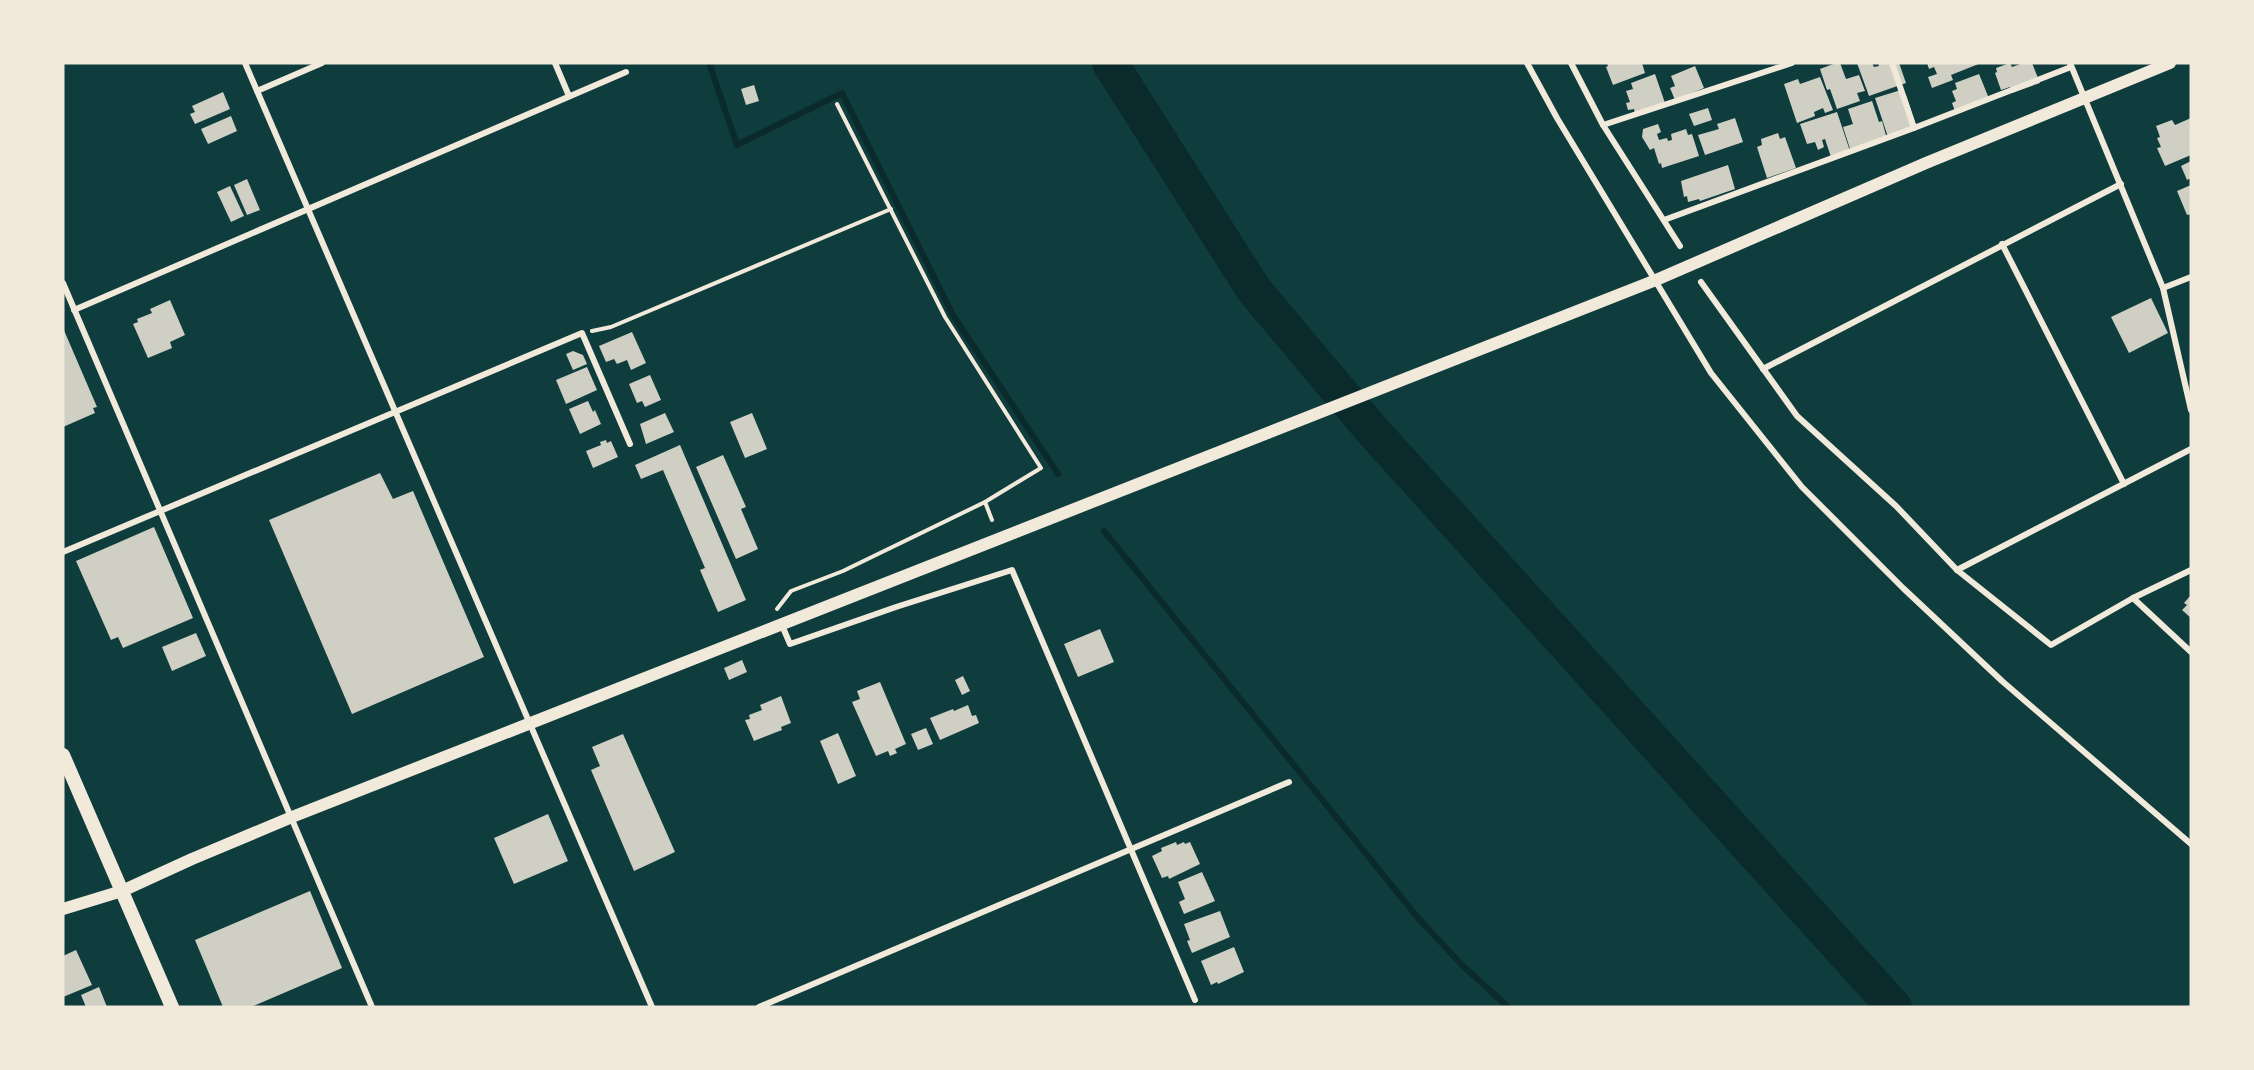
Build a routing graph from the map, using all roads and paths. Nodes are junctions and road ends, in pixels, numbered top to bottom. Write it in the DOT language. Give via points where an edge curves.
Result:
graph roads {
  1 [pos="245,63"];
  2 [pos="322,63"];
  3 [pos="555,63"];
  4 [pos="1527,63"];
  5 [pos="1571,63"];
  6 [pos="1792,63"];
  7 [pos="1892,63"];
  8 [pos="2170,63"];
  9 [pos="2071,65"];
  10 [pos="626,72"];
  11 [pos="257,91"];
  12 [pos="569,96"];
  13 [pos="2086,98"];
  14 [pos="837,104"];
  15 [pos="1603,125"];
  16 [pos="1914,129"];
  17 [pos="2121,184"];
  18 [pos="307,209"];
  19 [pos="891,209"];
  20 [pos="1664,220"];
  21 [pos="2002,244"];
  22 [pos="1680,246"];
  23 [pos="2191,277"];
  24 [pos="1656,280"];
  25 [pos="1701,282"];
  26 [pos="63,283"];
  27 [pos="2163,288"];
  28 [pos="74,310"];
  29 [pos="582,333"];
  30 [pos="1763,369"];
  31 [pos="2191,410"];
  32 [pos="395,413"];
  33 [pos="630,444"];
  34 [pos="2191,449"];
  35 [pos="2124,484"];
  36 [pos="985,502"];
  37 [pos="159,512"];
  38 [pos="992,520"];
  39 [pos="63,552"];
  40 [pos="1957,570"];
  41 [pos="2191,570"];
  42 [pos="2133,598"];
  43 [pos="781,623"];
  44 [pos="2191,652"];
  45 [pos="529,723"];
  46 [pos="63,755"];
  47 [pos="1289,782"];
  48 [pos="292,817"];
  49 [pos="2191,844"];
  50 [pos="1130,849"];
  51 [pos="122,891"];
  52 [pos="63,909"];
  53 [pos="1195,1000"];
  54 [pos="172,1007"];
  55 [pos="372,1007"];
  56 [pos="652,1007"];
  57 [pos="759,1007"];
  1 -- 11 [label="street"];
  2 -- 11 [label="street"];
  3 -- 12 [label="street"];
  4 -- 24 [label="street"];
  5 -- 15 [label="street"];
  6 -- 15 [label="street"];
  7 -- 16 [label="street"];
  8 -- 13 [label="main road"];
  9 -- 13 [label="street"];
  9 -- 16 [label="street"];
  10 -- 12 [label="street"];
  11 -- 18 [label="street"];
  12 -- 18 [label="street"];
  13 -- 17 [label="street"];
  13 -- 24 [label="main road"];
  14 -- 19 [label="path"];
  15 -- 20 [label="street"];
  16 -- 20 [label="street"];
  17 -- 21 [label="street"];
  17 -- 27 [label="street"];
  18 -- 28 [label="street"];
  18 -- 32 [label="street"];
  19 -- 29 [label="path" via="611,327"];
  19 -- 36 [label="path" via="945,317 1041,468"];
  20 -- 22 [label="street"];
  21 -- 30 [label="street"];
  21 -- 35 [label="street"];
  23 -- 27 [label="street"];
  24 -- 43 [label="main road"];
  24 -- 49 [label="street" via="1711,373 1802,487 2002,681"];
  25 -- 30 [label="street"];
  26 -- 28 [label="street"];
  27 -- 31 [label="street"];
  28 -- 37 [label="street"];
  29 -- 32 [label="street"];
  29 -- 33 [label="street"];
  30 -- 40 [label="street" via="1797,416 1896,506"];
  32 -- 37 [label="street"];
  32 -- 45 [label="street"];
  34 -- 35 [label="street"];
  35 -- 40 [label="street"];
  36 -- 38 [label="path"];
  36 -- 43 [label="path" via="843,571 791,591 777,609"];
  37 -- 39 [label="street"];
  37 -- 48 [label="street"];
  40 -- 42 [label="street" via="2051,645"];
  41 -- 42 [label="street"];
  42 -- 44 [label="street"];
  43 -- 45 [label="main road"];
  43 -- 50 [label="street" via="790,645 1012,570"];
  45 -- 48 [label="main road"];
  45 -- 56 [label="street"];
  46 -- 51 [label="highway"];
  47 -- 50 [label="street"];
  48 -- 51 [label="main road"];
  48 -- 55 [label="street"];
  50 -- 53 [label="street"];
  50 -- 57 [label="street"];
  51 -- 52 [label="main road"];
  51 -- 54 [label="highway"];
}
